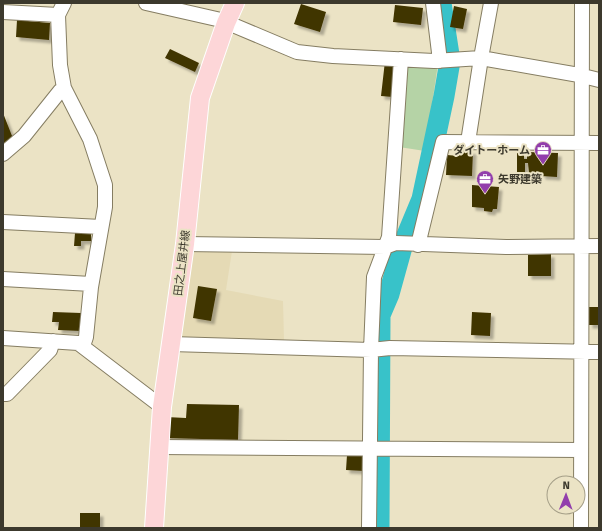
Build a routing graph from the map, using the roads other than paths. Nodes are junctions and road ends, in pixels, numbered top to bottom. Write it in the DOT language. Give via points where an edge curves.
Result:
graph roads {
  1 [pos="146,3"];
  2 [pos="236,3"];
  3 [pos="433,3"];
  4 [pos="492,3"];
  5 [pos="582,3"];
  6 [pos="186,7"];
  7 [pos="61,9"];
  8 [pos="3,12"];
  9 [pos="226,23"];
  10 [pos="481,58"];
  11 [pos="401,60"];
  12 [pos="441,61"];
  13 [pos="582,75"];
  14 [pos="599,80"];
  15 [pos="64,88"];
  16 [pos="468,142"];
  17 [pos="581,143"];
  18 [pos="599,143"];
  19 [pos="3,154"];
  20 [pos="3,222"];
  21 [pos="101,227"];
  22 [pos="185,244"];
  23 [pos="418,245"];
  24 [pos="582,246"];
  25 [pos="599,246"];
  26 [pos="385,247"];
  27 [pos="3,279"];
  28 [pos="91,284"];
  29 [pos="3,338"];
  30 [pos="53,341"];
  31 [pos="171,344"];
  32 [pos="83,346"];
  33 [pos="371,350"];
  34 [pos="581,352"];
  35 [pos="599,352"];
  36 [pos="3,394"];
  37 [pos="162,407"];
  38 [pos="159,447"];
  39 [pos="370,449"];
  40 [pos="581,450"];
  41 [pos="154,528"];
  42 [pos="369,528"];
  43 [pos="581,528"];
  1 -- 6 [label="street"];
  2 -- 9 [label="main road, 田之上屋井線"];
  3 -- 12 [label="street"];
  4 -- 10 [label="street"];
  5 -- 13 [label="street"];
  6 -- 9 [label="street"];
  7 -- 8 [label="street"];
  7 -- 15 [label="street" via="60,65"];
  9 -- 11 [label="street" via="297,52"];
  9 -- 22 [label="main road, 田之上屋井線" via="200,98"];
  10 -- 12 [label="street"];
  10 -- 13 [label="street"];
  10 -- 16 [label="street"];
  11 -- 12 [label="street"];
  11 -- 26 [label="street" via="389,237"];
  13 -- 14 [label="street"];
  13 -- 17 [label="street"];
  15 -- 19 [label="street" via="24,136"];
  15 -- 21 [label="street" via="90,139 105,185 105,207"];
  16 -- 17 [label="street"];
  16 -- 23 [label="street" via="443,142"];
  17 -- 18 [label="street"];
  17 -- 24 [label="street"];
  20 -- 21 [label="street"];
  21 -- 28 [label="street"];
  22 -- 26 [label="street"];
  22 -- 31 [label="main road, 田之上屋井線"];
  23 -- 24 [label="street"];
  23 -- 26 [label="street" via="396,243"];
  24 -- 25 [label="street"];
  24 -- 34 [label="street"];
  26 -- 33 [label="street" via="374,278"];
  27 -- 28 [label="street"];
  28 -- 32 [label="street"];
  29 -- 30 [label="street"];
  30 -- 32 [label="street" via="78,343"];
  30 -- 36 [label="street" via="50,350 7,394"];
  31 -- 33 [label="street"];
  31 -- 37 [label="main road, 田之上屋井線"];
  32 -- 37 [label="street"];
  33 -- 34 [label="street" via="390,348"];
  33 -- 39 [label="street"];
  34 -- 35 [label="street"];
  34 -- 40 [label="street"];
  37 -- 38 [label="main road, 田之上屋井線"];
  38 -- 39 [label="street"];
  38 -- 41 [label="main road, 田之上屋井線"];
  39 -- 40 [label="street"];
  39 -- 42 [label="street"];
  40 -- 43 [label="street"];
}
